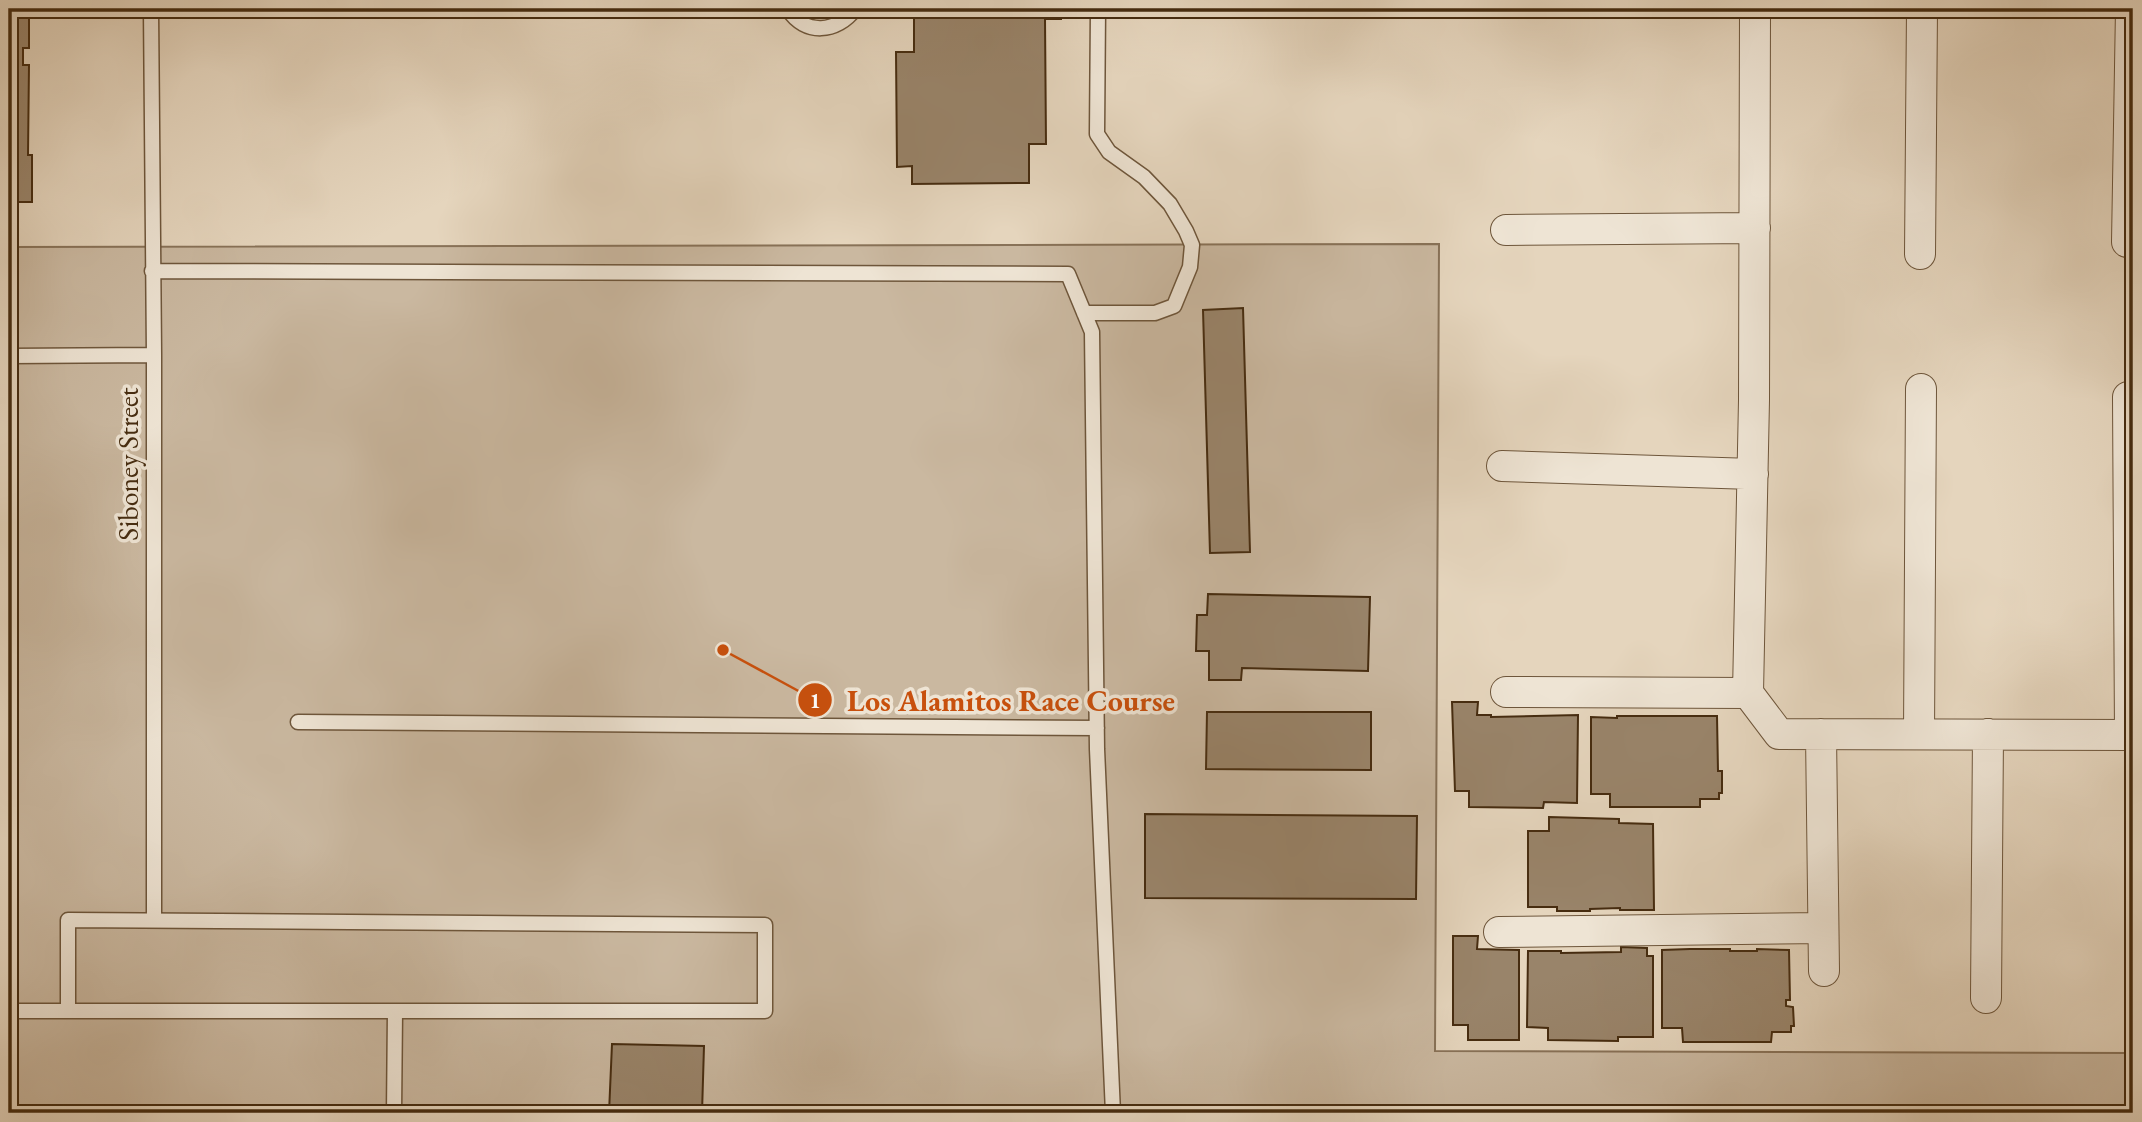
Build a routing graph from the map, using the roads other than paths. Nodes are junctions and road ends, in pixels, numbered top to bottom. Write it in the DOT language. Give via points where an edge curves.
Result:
graph roads {
  1 [pos="151,9"];
  2 [pos="788,9"];
  3 [pos="855,9"];
  4 [pos="1098,9"];
  5 [pos="1755,9"];
  6 [pos="1922,9"];
  7 [pos="2131,9"];
  8 [pos="1755,228"];
  9 [pos="1506,230"];
  10 [pos="2127,242"];
  11 [pos="1920,254"];
  12 [pos="152,271"];
  13 [pos="1084,313"];
  14 [pos="153,355"];
  15 [pos="9,356"];
  16 [pos="1921,389"];
  17 [pos="2128,397"];
  18 [pos="1502,466"];
  19 [pos="1753,474"];
  20 [pos="1506,692"];
  21 [pos="1748,693"];
  22 [pos="298,722"];
  23 [pos="1097,728"];
  24 [pos="1821,734"];
  25 [pos="1919,734"];
  26 [pos="1988,734"];
  27 [pos="2132,735"];
  28 [pos="154,920"];
  29 [pos="1823,929"];
  30 [pos="1499,932"];
  31 [pos="1824,971"];
  32 [pos="1986,998"];
  33 [pos="9,1011"];
  34 [pos="68,1011"];
  35 [pos="396,1011"];
  36 [pos="394,1113"];
  37 [pos="1113,1113"];
  1 -- 12 [label="lane, Siboney Street"];
  2 -- 3 [label="lane" via="805,25 819,28 835,26"];
  4 -- 13 [label="lane" via="1097,134 1109,152 1144,177 1170,204 1192,245 1190,268 1174,306 1156,313"];
  5 -- 8 [label="street"];
  6 -- 11 [label="street"];
  7 -- 10 [label="street"];
  8 -- 9 [label="street"];
  8 -- 19 [label="street"];
  12 -- 13 [label="lane" via="1068,274"];
  12 -- 14 [label="lane, Siboney Street"];
  13 -- 23 [label="lane" via="1092,332"];
  14 -- 15 [label="lane"];
  14 -- 28 [label="lane, Siboney Street"];
  16 -- 25 [label="street"];
  17 -- 27 [label="street"];
  18 -- 19 [label="street"];
  19 -- 21 [label="street"];
  20 -- 21 [label="street"];
  21 -- 24 [label="street" via="1779,734"];
  22 -- 23 [label="lane"];
  23 -- 37 [label="lane"];
  24 -- 25 [label="street"];
  24 -- 29 [label="street"];
  25 -- 26 [label="street"];
  26 -- 27 [label="street"];
  26 -- 32 [label="street"];
  28 -- 34 [label="lane" via="68,920"];
  28 -- 35 [label="lane" via="765,925 765,1011"];
  29 -- 30 [label="street"];
  29 -- 31 [label="street"];
  33 -- 34 [label="lane"];
  34 -- 35 [label="lane"];
  35 -- 36 [label="lane"];
}
